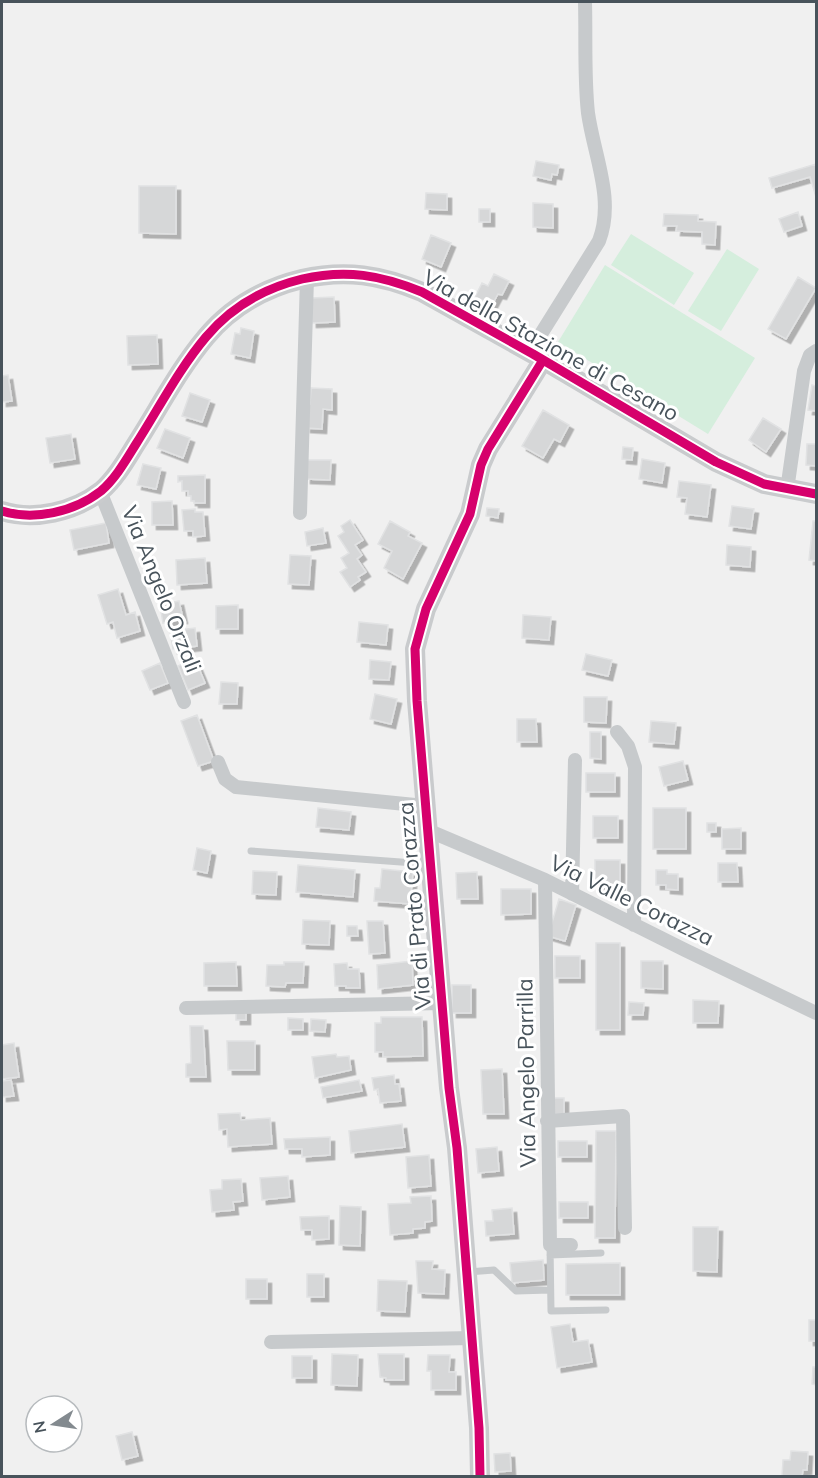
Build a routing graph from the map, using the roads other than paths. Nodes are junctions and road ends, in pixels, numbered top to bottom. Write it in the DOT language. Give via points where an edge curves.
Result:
graph roads {
  1 [pos="585,2"];
  2 [pos="307,278"];
  3 [pos="813,353"];
  4 [pos="538,357"];
  5 [pos="787,490"];
  6 [pos="100,491"];
  7 [pos="816,494"];
  8 [pos="2,511"];
  9 [pos="300,513"];
  10 [pos="184,702"];
  11 [pos="617,732"];
  12 [pos="575,760"];
  13 [pos="218,762"];
  14 [pos="425,806"];
  15 [pos="427,830"];
  16 [pos="251,852"];
  17 [pos="430,864"];
  18 [pos="545,879"];
  19 [pos="572,894"];
  20 [pos="634,925"];
  21 [pos="443,1002"];
  22 [pos="186,1008"];
  23 [pos="816,1013"];
  24 [pos="547,1121"];
  25 [pos="625,1228"];
  26 [pos="571,1245"];
  27 [pos="550,1250"];
  28 [pos="601,1253"];
  29 [pos="466,1273"];
  30 [pos="550,1290"];
  31 [pos="606,1310"];
  32 [pos="471,1338"];
  33 [pos="271,1342"];
  34 [pos="480,1476"];
  1 -- 4 [label="street" via="588,113 606,216 599,241 541,334"];
  2 -- 4 [label="street, Via della Stazione di Cesano" via="344,273 404,285"];
  2 -- 6 [label="street, Via della Stazione di Cesano" via="256,296 207,335 117,473"];
  2 -- 9 [label="street"];
  3 -- 5 [label="street" via="802,377"];
  4 -- 5 [label="street, Via della Stazione di Cesano" via="716,462"];
  4 -- 14 [label="street, Via di Prato Corazza" via="488,449 470,514 420,626 415,674"];
  5 -- 7 [label="street, Via della Stazione di Cesano"];
  6 -- 8 [label="street, Via della Stazione di Cesano" via="81,503 49,514"];
  6 -- 10 [label="street, Via Angelo Orzali"];
  11 -- 20 [label="street" via="628,746 635,767"];
  12 -- 19 [label="street"];
  13 -- 14 [label="street" via="227,782 236,787"];
  14 -- 15 [label="street, Via di Prato Corazza"];
  15 -- 17 [label="street, Via di Prato Corazza"];
  15 -- 18 [label="street, Via Valle Corazza"];
  16 -- 17 [label="lane"];
  17 -- 21 [label="street, Via di Prato Corazza"];
  18 -- 19 [label="street, Via Valle Corazza"];
  18 -- 24 [label="street, Via Angelo Parrilla"];
  19 -- 20 [label="street, Via Valle Corazza"];
  20 -- 23 [label="street, Via Valle Corazza"];
  21 -- 22 [label="street"];
  21 -- 29 [label="street, Via di Prato Corazza"];
  24 -- 25 [label="street" via="623,1116"];
  24 -- 27 [label="street, Via Angelo Parrilla"];
  26 -- 27 [label="street"];
  27 -- 28 [label="lane"];
  27 -- 30 [label="lane"];
  29 -- 30 [label="lane" via="494,1270 516,1291"];
  29 -- 32 [label="street, Via di Prato Corazza"];
  30 -- 31 [label="lane" via="551,1311"];
  32 -- 33 [label="street"];
  32 -- 34 [label="street, Via di Prato Corazza"];
}
